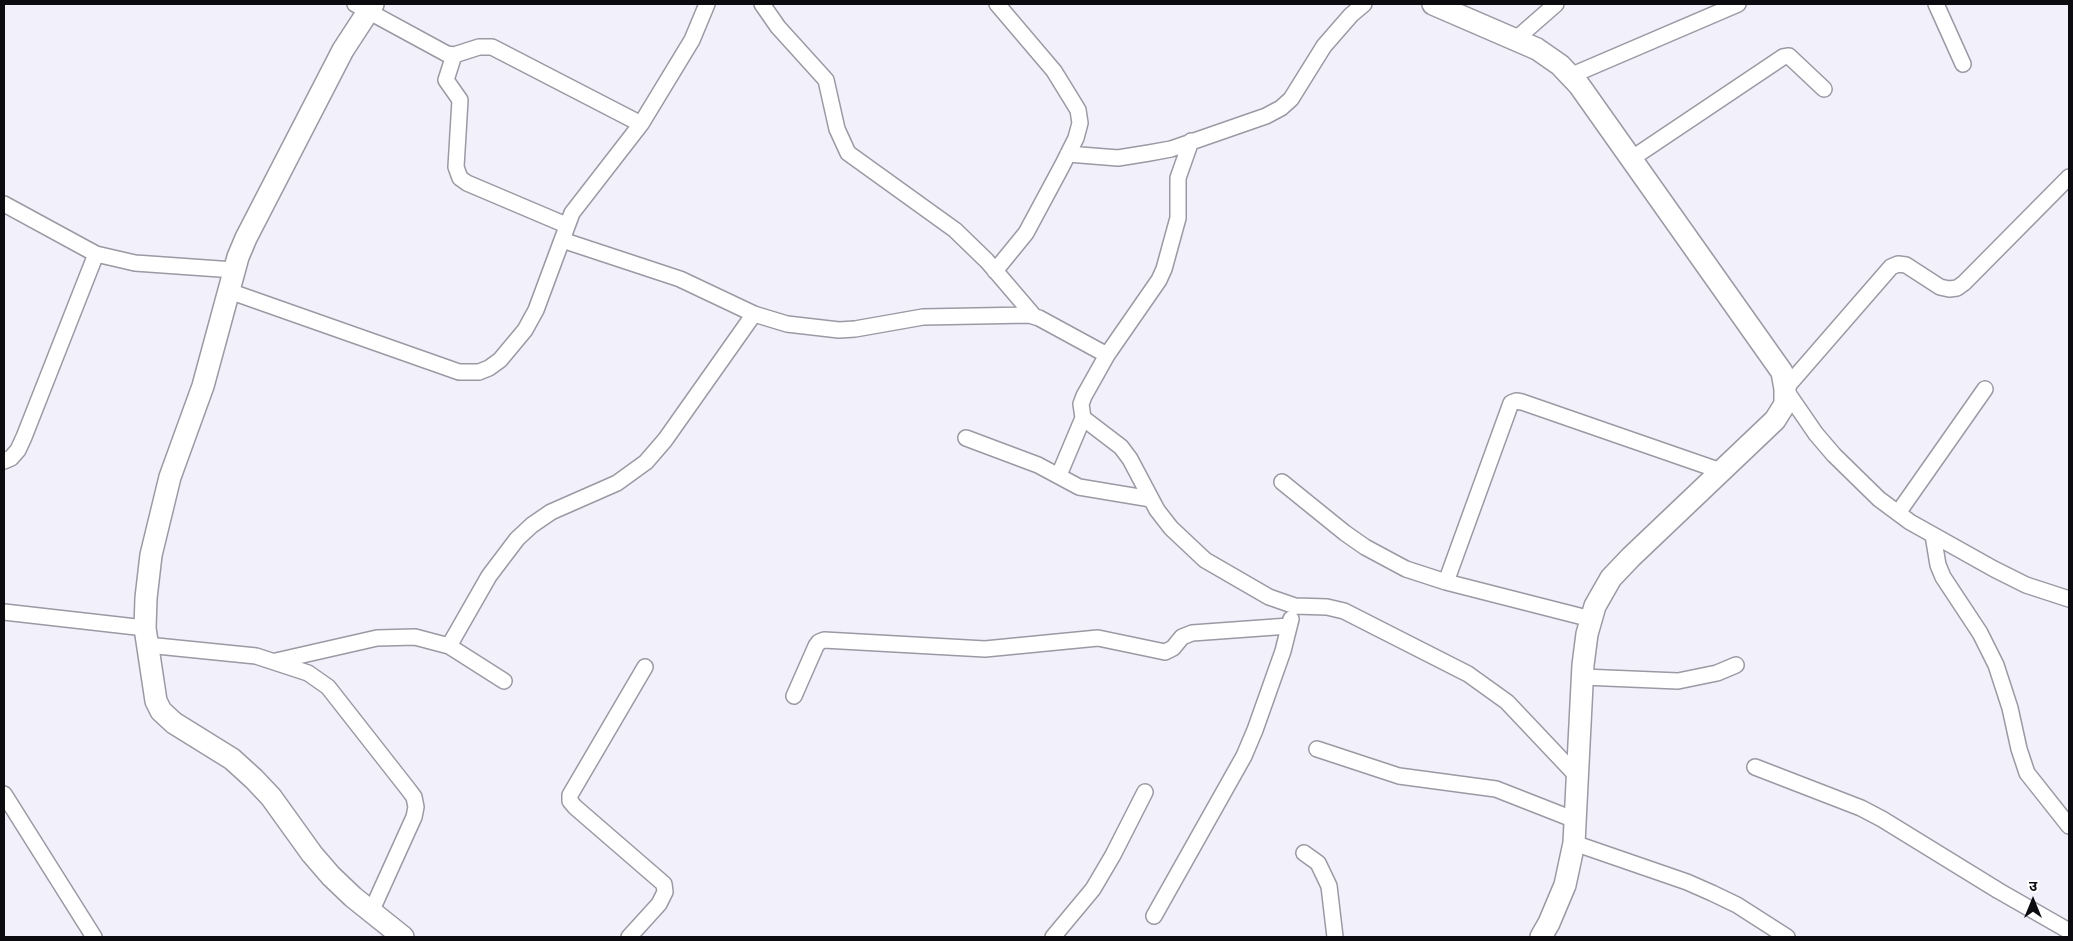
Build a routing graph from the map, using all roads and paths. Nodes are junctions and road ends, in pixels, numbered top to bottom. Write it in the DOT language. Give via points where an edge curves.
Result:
graph roads {
  1 [pos="707,4"];
  2 [pos="762,4"];
  3 [pos="996,4"];
  4 [pos="1364,4"];
  5 [pos="1433,4"];
  6 [pos="1556,4"];
  7 [pos="1738,4"];
  8 [pos="1936,4"];
  9 [pos="365,6"];
  10 [pos="1352,9"];
  11 [pos="1516,39"];
  12 [pos="454,55"];
  13 [pos="1963,64"];
  14 [pos="1570,76"];
  15 [pos="1824,89"];
  16 [pos="641,124"];
  17 [pos="1191,141"];
  18 [pos="1068,154"];
  19 [pos="1631,159"];
  20 [pos="2069,177"];
  21 [pos="4,204"];
  22 [pos="566,225"];
  23 [pos="562,240"];
  24 [pos="96,254"];
  25 [pos="234,270"];
  26 [pos="995,271"];
  27 [pos="229,291"];
  28 [pos="754,314"];
  29 [pos="1034,316"];
  30 [pos="1107,355"];
  31 [pos="1785,389"];
  32 [pos="1985,389"];
  33 [pos="1084,418"];
  34 [pos="966,438"];
  35 [pos="4,461"];
  36 [pos="1721,472"];
  37 [pos="1059,475"];
  38 [pos="1282,482"];
  39 [pos="1151,499"];
  40 [pos="1898,513"];
  41 [pos="1933,535"];
  42 [pos="1446,582"];
  43 [pos="2069,599"];
  44 [pos="1295,606"];
  45 [pos="4,612"];
  46 [pos="1591,619"];
  47 [pos="1289,626"];
  48 [pos="146,636"];
  49 [pos="449,646"];
  50 [pos="274,661"];
  51 [pos="1736,665"];
  52 [pos="645,666"];
  53 [pos="1583,677"];
  54 [pos="504,680"];
  55 [pos="794,696"];
  56 [pos="1317,749"];
  57 [pos="1755,767"];
  58 [pos="1577,776"];
  59 [pos="1145,792"];
  60 [pos="4,794"];
  61 [pos="1575,820"];
  62 [pos="2069,826"];
  63 [pos="1574,843"];
  64 [pos="1304,853"];
  65 [pos="371,912"];
  66 [pos="1154,916"];
  67 [pos="2069,931"];
  68 [pos="94,937"];
  69 [pos="403,937"];
  70 [pos="629,937"];
  71 [pos="1053,937"];
  72 [pos="1336,937"];
  73 [pos="1540,937"];
  74 [pos="1787,937"];
  1 -- 16 [label="street" via="692,40"];
  2 -- 26 [label="street" via="778,27 826,80 837,129 848,153 946,223"];
  3 -- 18 [label="street" via="1054,71 1078,110 1080,124"];
  4 -- 10 [label="street"];
  5 -- 11 [label="street"];
  6 -- 11 [label="street"];
  7 -- 14 [label="street"];
  8 -- 13 [label="street"];
  9 -- 12 [label="street" via="442,52"];
  9 -- 25 [label="street" via="246,238"];
  10 -- 17 [label="street" via="1281,108"];
  11 -- 14 [label="street" via="1537,49"];
  12 -- 16 [label="street" via="479,47 492,48"];
  12 -- 22 [label="street" via="446,80 460,100 456,172 467,183"];
  14 -- 19 [label="street"];
  15 -- 19 [label="street" via="1789,56 1783,57"];
  16 -- 22 [label="street" via="576,207"];
  17 -- 18 [label="street" via="1171,149 1118,158"];
  17 -- 30 [label="street" via="1178,178 1178,218 1164,269"];
  18 -- 26 [label="street" via="1026,233"];
  19 -- 31 [label="street" via="1782,372"];
  20 -- 31 [label="street" via="1957,288 1940,287 1906,265 1891,267"];
  21 -- 24 [label="street"];
  22 -- 23 [label="street"];
  23 -- 27 [label="street" via="536,310 525,330 500,360 479,372 459,372"];
  23 -- 28 [label="street" via="680,279"];
  24 -- 25 [label="street" via="135,263"];
  24 -- 35 [label="street" via="24,437 18,450"];
  25 -- 27 [label="street"];
  26 -- 29 [label="street"];
  27 -- 48 [label="street" via="203,386 170,477 152,555 146,598"];
  28 -- 29 [label="street" via="787,324 839,330 923,317"];
  28 -- 49 [label="street" via="666,440 646,462 617,483 551,512 517,539 489,576"];
  29 -- 30 [label="street"];
  30 -- 33 [label="street" via="1081,404"];
  31 -- 36 [label="street" via="1785,404 1775,420"];
  31 -- 40 [label="street" via="1834,456"];
  32 -- 40 [label="street"];
  33 -- 37 [label="street"];
  33 -- 39 [label="street" via="1121,447"];
  34 -- 37 [label="street"];
  36 -- 42 [label="street" via="1516,401 1511,403"];
  36 -- 46 [label="street" via="1611,578"];
  37 -- 39 [label="street" via="1079,487"];
  38 -- 42 [label="street" via="1365,547 1406,569"];
  39 -- 44 [label="street" via="1171,528 1205,560 1269,597"];
  40 -- 41 [label="street"];
  41 -- 43 [label="street" via="2026,585"];
  41 -- 62 [label="street" via="1943,578 1980,633 1996,665 2027,773"];
  42 -- 46 [label="street"];
  44 -- 47 [label="street"];
  44 -- 58 [label="street" via="1344,611 1468,674 1507,702"];
  45 -- 48 [label="street"];
  46 -- 53 [label="street"];
  47 -- 55 [label="street" via="1192,633 1165,652 1098,638 984,649 824,640 816,646"];
  47 -- 66 [label="street" via="1256,730 1244,756"];
  48 -- 50 [label="street"];
  48 -- 65 [label="street" via="156,701 161,711 174,723 232,759 254,779 331,876"];
  49 -- 50 [label="street" via="415,637 376,638"];
  49 -- 54 [label="street"];
  50 -- 65 [label="street" via="308,673 328,687 414,797 414,817"];
  51 -- 53 [label="street" via="1717,673 1678,680"];
  52 -- 70 [label="street" via="570,795 575,807 664,884 665,892 659,904"];
  53 -- 58 [label="street"];
  56 -- 61 [label="street" via="1399,776 1496,789"];
  57 -- 67 [label="street" via="1861,808"];
  58 -- 61 [label="street"];
  59 -- 71 [label="street" via="1093,889"];
  60 -- 68 [label="street"];
  61 -- 63 [label="street"];
  63 -- 73 [label="street" via="1564,884"];
  63 -- 74 [label="street" via="1712,892"];
  64 -- 72 [label="street" via="1318,863 1329,886"];
  65 -- 69 [label="street"];
}
